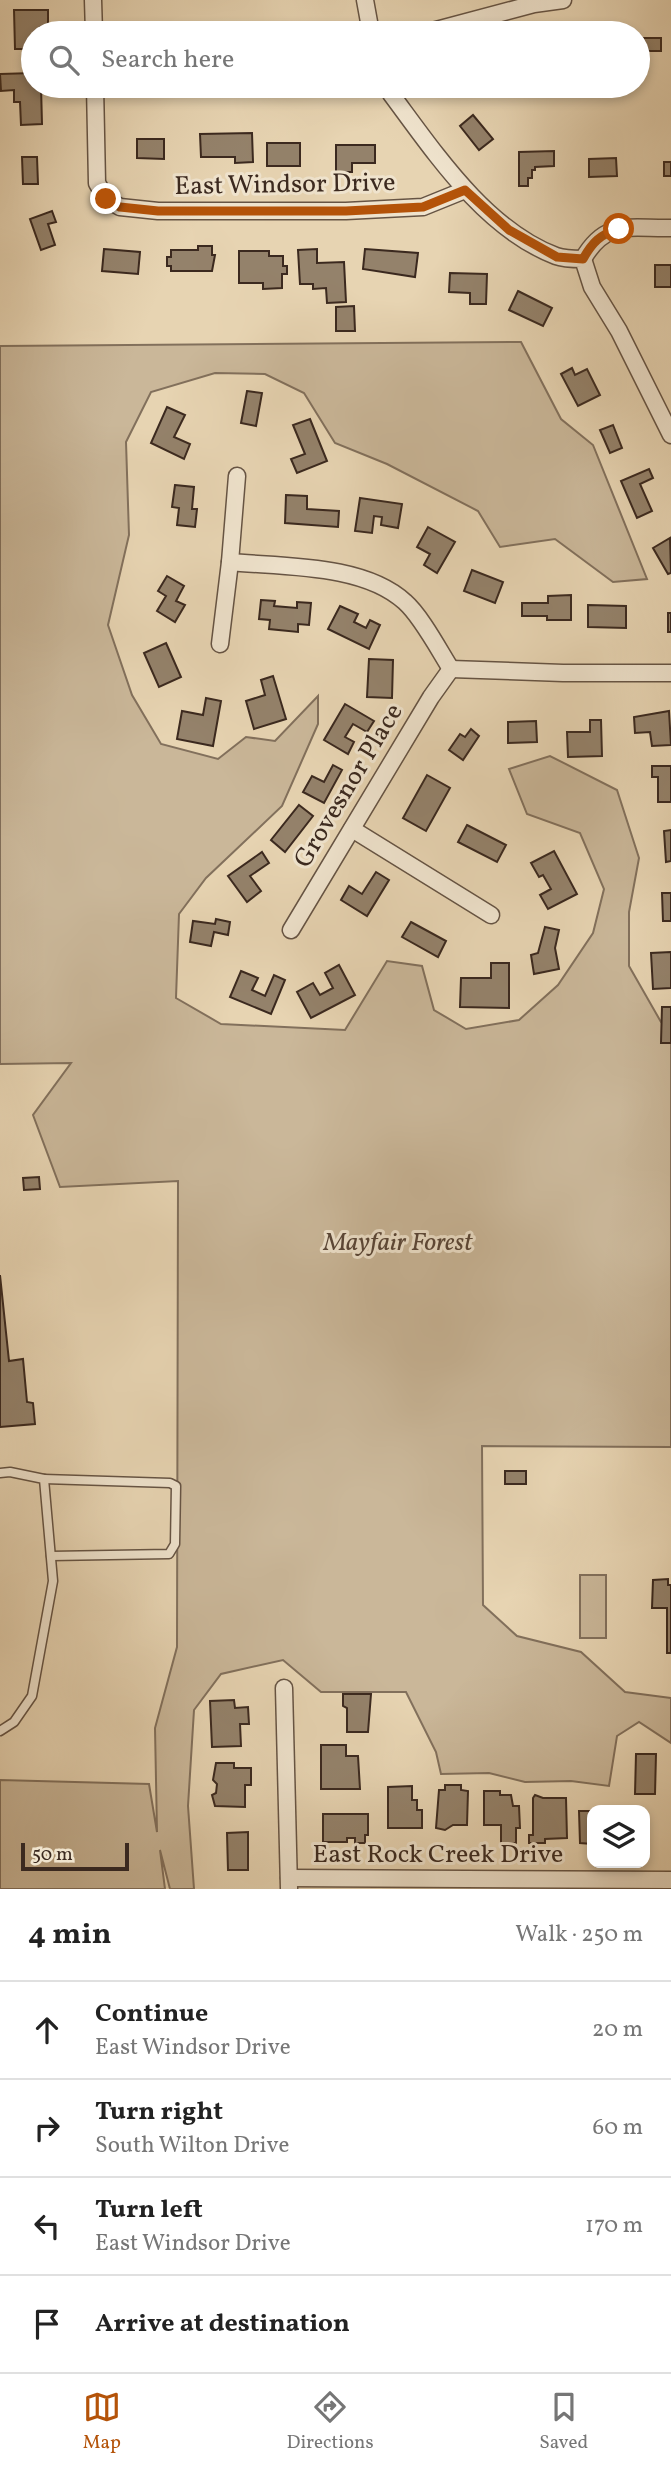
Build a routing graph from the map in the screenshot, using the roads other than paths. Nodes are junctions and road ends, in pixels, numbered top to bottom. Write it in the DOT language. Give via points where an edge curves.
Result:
graph roads {
  1 [pos="93,0"];
  2 [pos="365,0"];
  3 [pos="563,0"];
  4 [pos="94,21"];
  5 [pos="369,21"];
  6 [pos="470,21"];
  7 [pos="95,98"];
  8 [pos="394,98"];
  9 [pos="465,190"];
  10 [pos="671,228"];
  11 [pos="583,259"];
  12 [pos="671,435"];
  13 [pos="237,476"];
  14 [pos="230,562"];
  15 [pos="220,644"];
  16 [pos="451,669"];
  17 [pos="671,673"];
  18 [pos="352,829"];
  19 [pos="492,915"];
  20 [pos="291,930"];
  21 [pos="0,1473"];
  22 [pos="44,1479"];
  23 [pos="51,1556"];
  24 [pos="284,1688"];
  25 [pos="0,1731"];
  26 [pos="671,1880"];
  27 [pos="289,1884"];
  1 -- 4 [label="street"];
  2 -- 5 [label="street"];
  3 -- 6 [label="street"];
  7 -- 9 [label="street, East Windsor Drive" via="97,183 106,199 120,207 346,211 423,207"];
  8 -- 9 [label="street"];
  9 -- 11 [label="street" via="509,230 557,257"];
  10 -- 11 [label="street" via="605,232"];
  11 -- 12 [label="street" via="592,287"];
  13 -- 14 [label="street"];
  14 -- 15 [label="street"];
  14 -- 16 [label="street" via="319,569 376,582 406,603"];
  16 -- 17 [label="street"];
  16 -- 18 [label="street, Grovesnor Place"];
  18 -- 19 [label="street"];
  18 -- 20 [label="street, Grovesnor Place"];
  21 -- 22 [label="lane"];
  22 -- 23 [label="lane"];
  22 -- 23 [label="lane" via="176,1486 175,1544 170,1554"];
  23 -- 25 [label="lane" via="53,1581 32,1696 14,1723"];
  24 -- 27 [label="street"];
  26 -- 27 [label="street, East Rock Creek Drive"];
}
